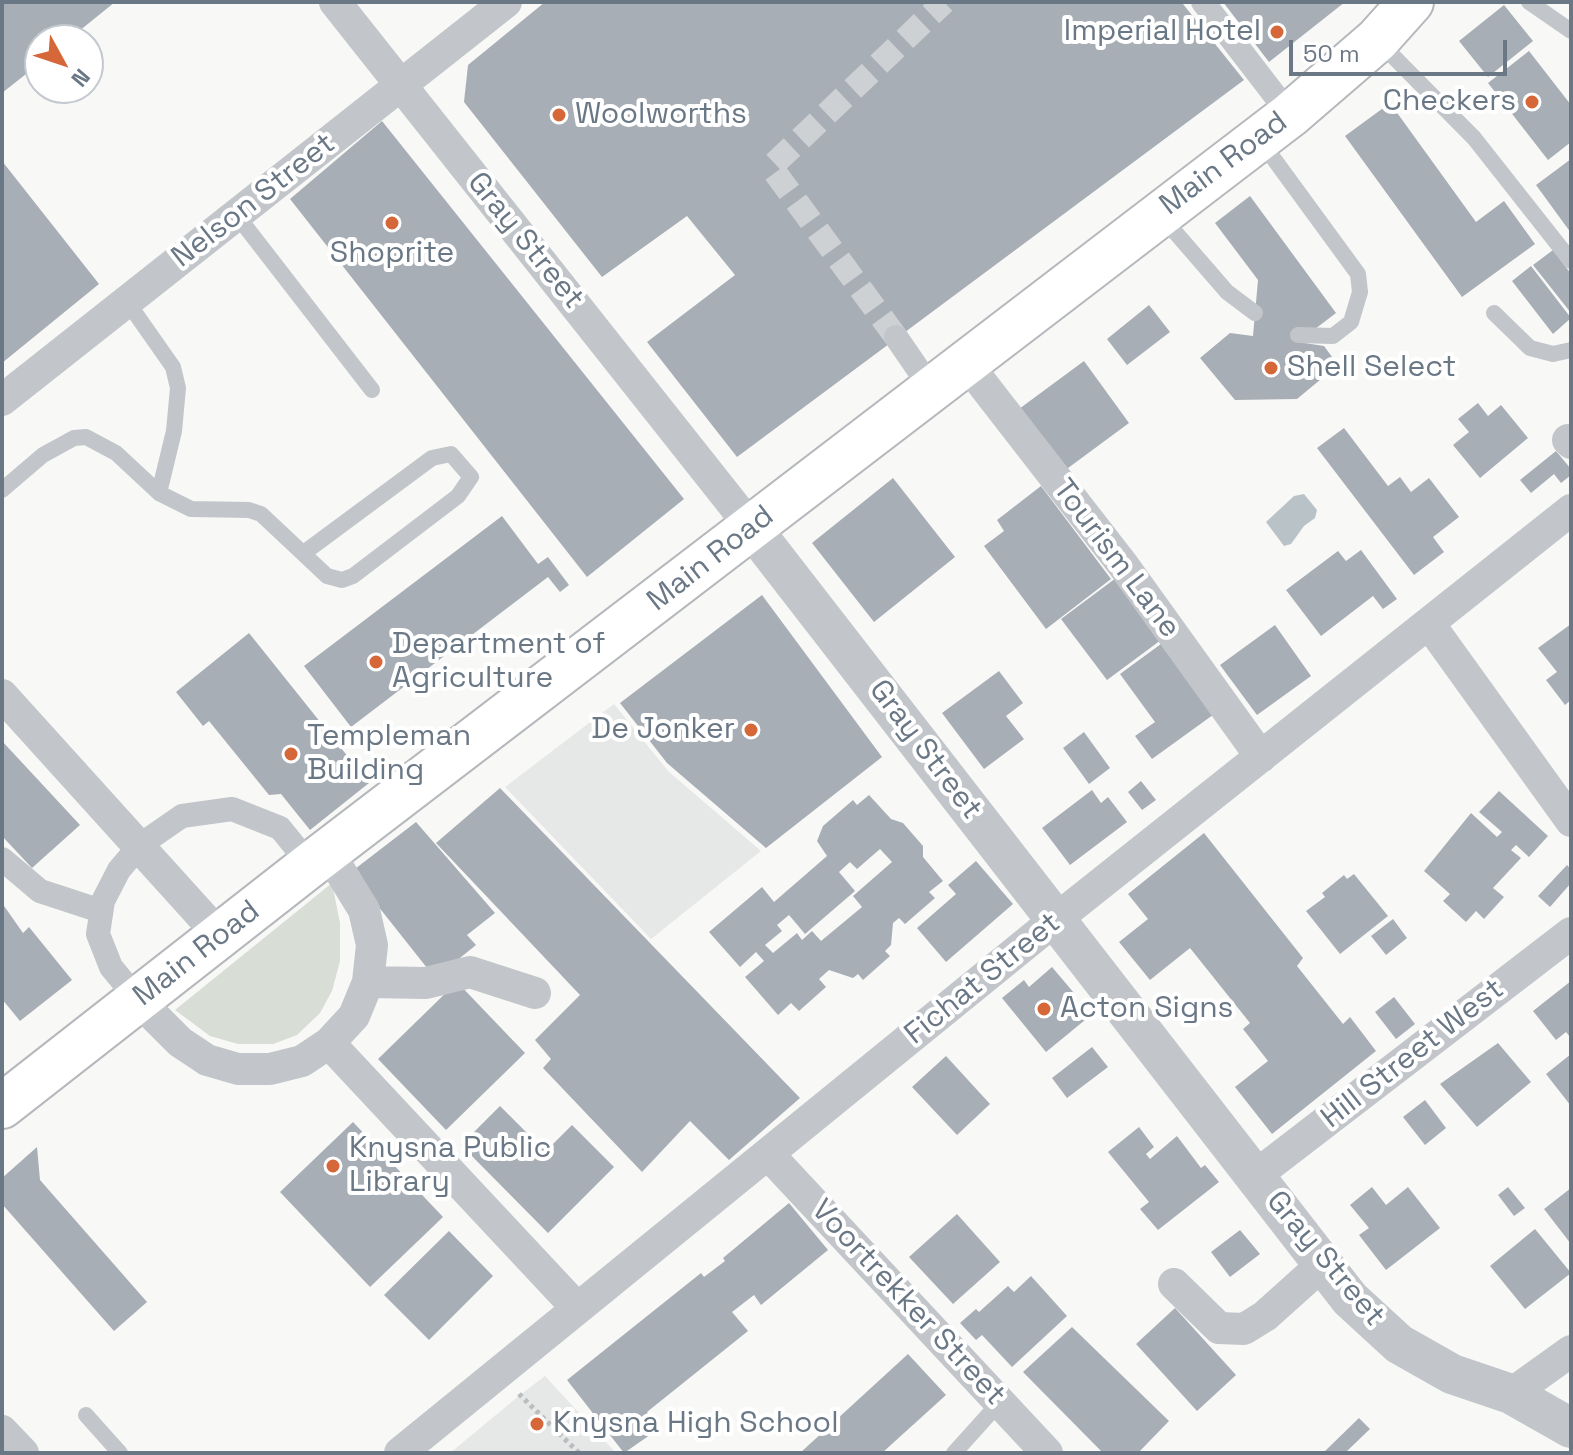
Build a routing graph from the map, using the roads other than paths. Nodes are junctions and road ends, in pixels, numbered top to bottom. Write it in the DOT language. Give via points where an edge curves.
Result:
graph roads {
  1 [pos="335,2"];
  2 [pos="506,2"];
  3 [pos="1203,2"];
  4 [pos="1411,2"];
  5 [pos="1529,2"];
  6 [pos="1571,31"];
  7 [pos="1377,40"];
  8 [pos="402,87"];
  9 [pos="1275,127"];
  10 [pos="235,213"];
  11 [pos="1160,213"];
  12 [pos="1571,261"];
  13 [pos="126,300"];
  14 [pos="1255,313"];
  15 [pos="1494,313"];
  16 [pos="1298,335"];
  17 [pos="896,337"];
  18 [pos="1571,350"];
  19 [pos="967,364"];
  20 [pos="372,390"];
  21 [pos="933,391"];
  22 [pos="2,400"];
  23 [pos="2,490"];
  24 [pos="159,493"];
  25 [pos="1571,510"];
  26 [pos="751,527"];
  27 [pos="305,552"];
  28 [pos="1430,625"];
  29 [pos="2,695"];
  30 [pos="1261,757"];
  31 [pos="1571,821"];
  32 [pos="140,845"];
  33 [pos="2,859"];
  34 [pos="319,859"];
  35 [pos="101,911"];
  36 [pos="1055,920"];
  37 [pos="1571,933"];
  38 [pos="220,936"];
  39 [pos="368,982"];
  40 [pos="535,993"];
  41 [pos="139,1001"];
  42 [pos="329,1043"];
  43 [pos="2,1106"];
  44 [pos="768,1154"];
  45 [pos="1255,1176"];
  46 [pos="1323,1264"];
  47 [pos="1174,1284"];
  48 [pos="577,1308"];
  49 [pos="1571,1351"];
  50 [pos="1511,1394"];
  51 [pos="1000,1402"];
  52 [pos="86,1415"];
  53 [pos="1571,1428"];
  54 [pos="2,1431"];
  55 [pos="23,1453"];
  56 [pos="120,1453"];
  57 [pos="400,1453"];
  58 [pos="954,1453"];
  59 [pos="1047,1453"];
  1 -- 8 [label="street, Gray Street"];
  2 -- 8 [label="street, Nelson Street"];
  3 -- 9 [label="street"];
  4 -- 7 [label="highway, Main Road"];
  5 -- 6 [label="lane"];
  7 -- 9 [label="highway, Main Road"];
  7 -- 12 [label="lane" via="1474,138"];
  8 -- 10 [label="street, Nelson Street"];
  8 -- 26 [label="street, Gray Street"];
  9 -- 11 [label="highway, Main Road"];
  9 -- 16 [label="lane" via="1358,274 1360,292 1351,322 1333,336"];
  10 -- 13 [label="street, Nelson Street"];
  10 -- 20 [label="lane"];
  11 -- 14 [label="lane" via="1227,292"];
  11 -- 19 [label="highway, Main Road"];
  13 -- 22 [label="street, Nelson Street"];
  13 -- 24 [label="lane" via="173,367 178,388"];
  15 -- 18 [label="lane" via="1530,348 1553,354"];
  17 -- 21 [label="street"];
  19 -- 21 [label="highway, Main Road"];
  19 -- 30 [label="street, Tourism Lane" via="1123,565"];
  21 -- 26 [label="highway, Main Road"];
  23 -- 24 [label="lane" via="43,455 86,437 116,453"];
  24 -- 27 [label="lane" via="191,509 261,514"];
  25 -- 28 [label="street, Fichat Street"];
  26 -- 34 [label="highway, Main Road"];
  26 -- 36 [label="street, Gray Street"];
  27 -- 27 [label="lane" via="327,576 353,576 458,496 471,477 451,454 432,458"];
  28 -- 30 [label="street, Fichat Street"];
  28 -- 31 [label="street"];
  29 -- 32 [label="street"];
  30 -- 36 [label="street, Fichat Street"];
  32 -- 34 [label="street" via="182,816 232,809 280,828"];
  32 -- 35 [label="street" via="119,870"];
  32 -- 38 [label="street"];
  33 -- 35 [label="street" via="40,891"];
  34 -- 38 [label="highway, Main Road"];
  34 -- 39 [label="street" via="364,910 372,945"];
  35 -- 41 [label="street" via="98,934 111,967"];
  36 -- 44 [label="street, Fichat Street"];
  36 -- 45 [label="street, Gray Street"];
  37 -- 45 [label="street, Hill Street West"];
  38 -- 41 [label="highway, Main Road"];
  39 -- 40 [label="street" via="426,983 470,972"];
  39 -- 42 [label="street" via="354,1016"];
  41 -- 42 [label="street" via="180,1042 207,1060 238,1069 302,1061"];
  41 -- 43 [label="highway, Main Road"];
  42 -- 48 [label="street"];
  44 -- 48 [label="street, Fichat Street"];
  44 -- 51 [label="street, Voortrekker Street"];
  45 -- 46 [label="street, Gray Street"];
  46 -- 47 [label="street" via="1244,1329 1219,1328"];
  46 -- 50 [label="street, Gray Street" via="1350,1299 1399,1344 1452,1374"];
  48 -- 57 [label="street, Fichat Street"];
  49 -- 50 [label="street"];
  50 -- 53 [label="street, Gray Street"];
  51 -- 58 [label="lane"];
  51 -- 59 [label="street, Voortrekker Street"];
  52 -- 56 [label="lane"];
  54 -- 55 [label="street"];
}
